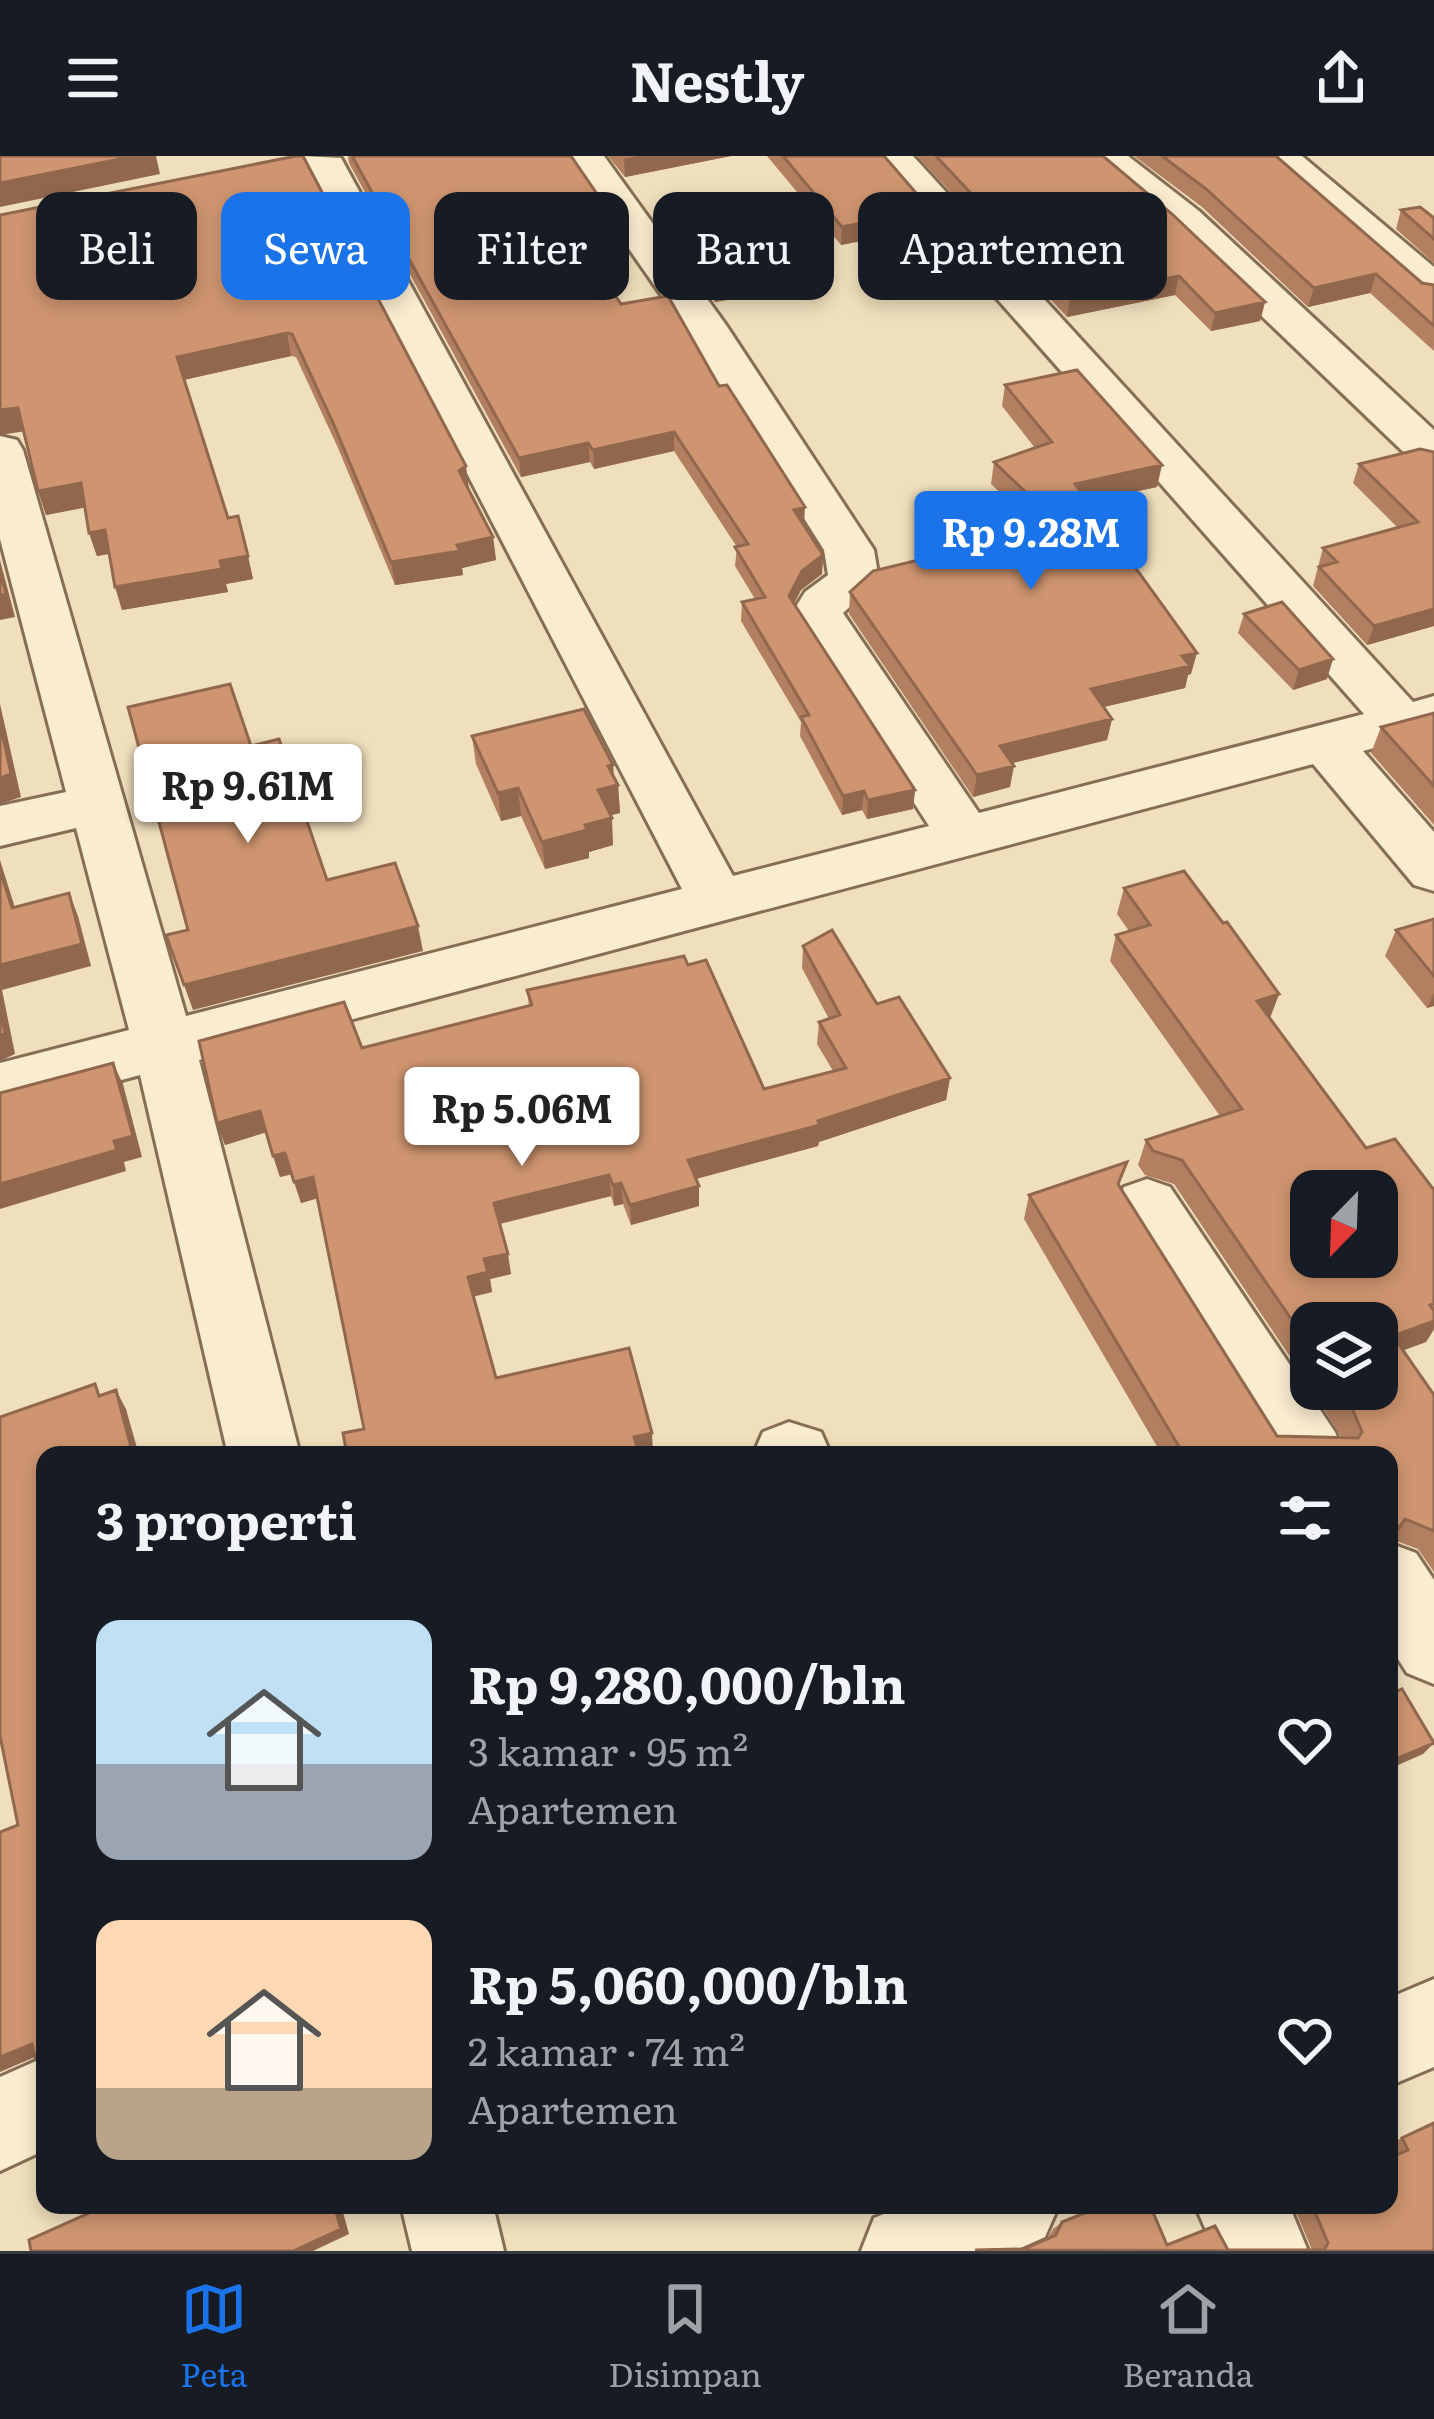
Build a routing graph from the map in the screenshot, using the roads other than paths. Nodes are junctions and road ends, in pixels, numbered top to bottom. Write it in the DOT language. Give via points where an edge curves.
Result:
graph roads {
  1 [pos="584,156"];
  2 [pos="892,156"];
  3 [pos="1102,156"];
  4 [pos="1278,156"];
  5 [pos="308,160"];
  6 [pos="1434,289"];
  7 [pos="0,450"];
  8 [pos="1434,455"];
  9 [pos="1418,718"];
  10 [pos="1327,745"];
  11 [pos="98,803"];
  12 [pos="0,826"];
  13 [pos="966,838"];
  14 [pos="1434,871"];
  15 [pos="718,902"];
  16 [pos="164,1045"];
  17 [pos="0,1088"];
  18 [pos="1147,1205"];
  19 [pos="262,1446"];
  20 [pos="1303,1446"];
  21 [pos="1398,1592"];
  22 [pos="1434,1647"];
  23 [pos="1434,2023"];
  24 [pos="1398,2038"];
  25 [pos="36,2106"];
  26 [pos="0,2126"];
  27 [pos="449,2214"];
  28 [pos="1245,2214"];
  29 [pos="458,2251"];
  30 [pos="1262,2251"];
  1 -- 13 [label="street" via="849,550 854,580 817,613"];
  2 -- 9 [label="street"];
  3 -- 8 [label="street" via="1185,220"];
  4 -- 6 [label="street"];
  5 -- 15 [label="street"];
  7 -- 11 [label="street"];
  9 -- 10 [label="street"];
  10 -- 13 [label="street"];
  10 -- 14 [label="street"];
  11 -- 12 [label="street"];
  11 -- 16 [label="street"];
  13 -- 15 [label="street"];
  15 -- 16 [label="street"];
  16 -- 17 [label="street"];
  16 -- 19 [label="street"];
  18 -- 20 [label="street"];
  21 -- 22 [label="street"];
  23 -- 24 [label="street"];
  25 -- 26 [label="street"];
  27 -- 29 [label="street"];
  28 -- 30 [label="street"];
}
